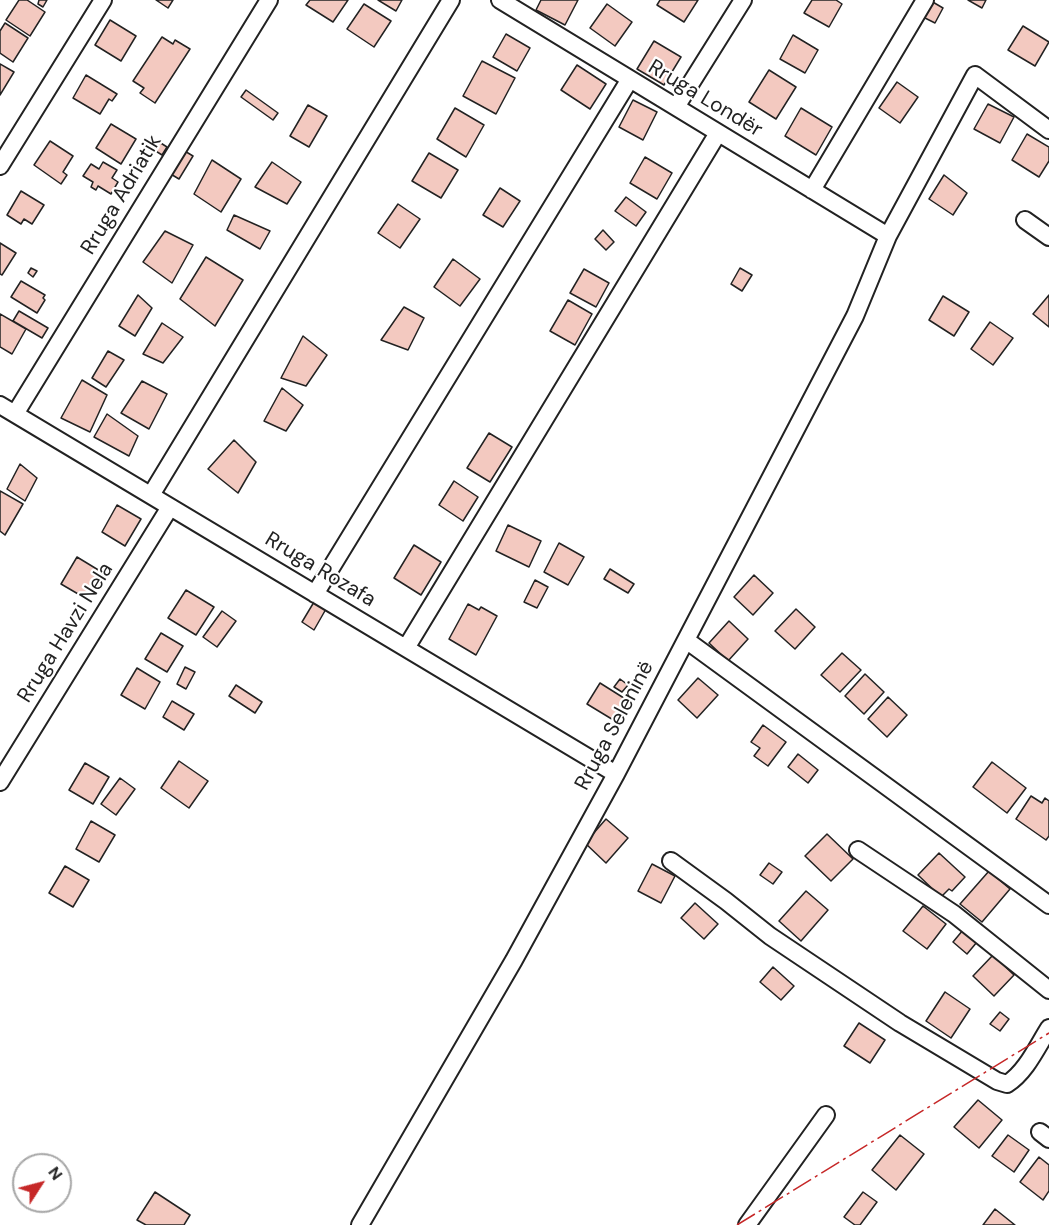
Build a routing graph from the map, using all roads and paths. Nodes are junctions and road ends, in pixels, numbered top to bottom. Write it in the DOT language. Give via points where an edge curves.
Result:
graph roads {
  1 [pos="103,0"];
  2 [pos="269,0"];
  3 [pos="451,0"];
  4 [pos="500,0"];
  5 [pos="743,0"];
  6 [pos="925,0"];
  7 [pos="630,80"];
  8 [pos="676,107"];
  9 [pos="1049,130"];
  10 [pos="718,133"];
  11 [pos="0,166"];
  12 [pos="812,190"];
  13 [pos="1025,220"];
  14 [pos="888,236"];
  15 [pos="1049,237"];
  16 [pos="0,405"];
  17 [pos="15,414"];
  18 [pos="151,495"];
  19 [pos="170,507"];
  20 [pos="315,594"];
  21 [pos="686,640"];
  22 [pos="406,648"];
  23 [pos="616,774"];
  24 [pos="0,782"];
  25 [pos="858,850"];
  26 [pos="671,861"];
  27 [pos="1049,905"];
  28 [pos="1049,990"];
  29 [pos="1049,1028"];
  30 [pos="826,1115"];
  31 [pos="360,1225"];
  32 [pos="747,1225"];
  1 -- 11 [label="street"];
  2 -- 17 [label="street, Rruga Adriatik"];
  3 -- 18 [label="street"];
  4 -- 7 [label="street, Rruga Londër"];
  5 -- 8 [label="street"];
  6 -- 12 [label="street"];
  7 -- 8 [label="street, Rruga Londër"];
  7 -- 20 [label="street"];
  8 -- 10 [label="street, Rruga Londër"];
  9 -- 14 [label="street, Rruga Seleninë" via="975,75"];
  10 -- 12 [label="street, Rruga Londër"];
  10 -- 22 [label="street"];
  12 -- 14 [label="street, Rruga Londër"];
  13 -- 15 [label="street"];
  14 -- 21 [label="street, Rruga Seleninë" via="855,315"];
  16 -- 17 [label="street, Rruga Rozafa"];
  17 -- 18 [label="street, Rruga Rozafa"];
  18 -- 19 [label="street, Rruga Rozafa"];
  19 -- 20 [label="street, Rruga Rozafa"];
  19 -- 24 [label="street, Rruga Havzi Nela"];
  20 -- 22 [label="street, Rruga Rozafa"];
  21 -- 23 [label="street, Rruga Seleninë"];
  21 -- 27 [label="street"];
  22 -- 23 [label="street, Rruga Rozafa"];
  23 -- 31 [label="street, Rruga Seleninë" via="514,960"];
  25 -- 28 [label="street" via="954,914"];
  26 -- 29 [label="street" via="788,948 900,1023 997,1081 1007,1084 1014,1080"];
  30 -- 32 [label="street"];
}
